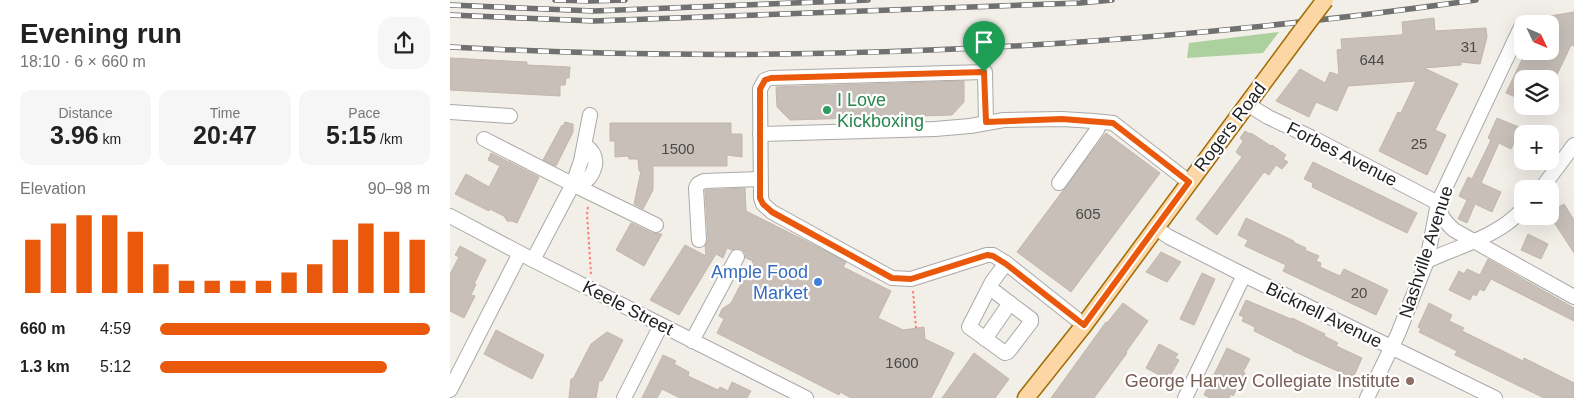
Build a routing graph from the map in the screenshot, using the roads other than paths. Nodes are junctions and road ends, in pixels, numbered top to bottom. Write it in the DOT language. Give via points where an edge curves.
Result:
graph roads {
  1 [pos="1324,0"];
  2 [pos="1514,42"];
  3 [pos="1247,104"];
  4 [pos="450,112"];
  5 [pos="590,115"];
  6 [pos="510,116"];
  7 [pos="986,122"];
  8 [pos="1100,122"];
  9 [pos="760,134"];
  10 [pos="484,139"];
  11 [pos="1574,145"];
  12 [pos="760,179"];
  13 [pos="1548,180"];
  14 [pos="1189,182"];
  15 [pos="1059,183"];
  16 [pos="576,186"];
  17 [pos="1438,203"];
  18 [pos="450,216"];
  19 [pos="1514,217"];
  20 [pos="656,225"];
  21 [pos="1156,228"];
  22 [pos="699,240"];
  23 [pos="1474,240"];
  24 [pos="520,253"];
  25 [pos="736,257"];
  26 [pos="533,260"];
  27 [pos="1427,261"];
  28 [pos="1006,264"];
  29 [pos="1244,275"];
  30 [pos="990,288"];
  31 [pos="1574,297"];
  32 [pos="1010,303"];
  33 [pos="660,324"];
  34 [pos="1084,325"];
  35 [pos="985,339"];
  36 [pos="692,341"];
  37 [pos="1392,348"];
  38 [pos="450,390"];
  39 [pos="624,398"];
  40 [pos="806,398"];
  41 [pos="1026,398"];
  42 [pos="1185,398"];
  43 [pos="1367,398"];
  44 [pos="1495,398"];
  1 -- 3 [label="main road, Rogers Road, bridge"];
  2 -- 17 [label="street, Nashville Avenue"];
  3 -- 14 [label="main road, Rogers Road"];
  3 -- 17 [label="street, Forbes Avenue"];
  4 -- 6 [label="street"];
  5 -- 16 [label="street"];
  7 -- 8 [label="street" via="1062,119"];
  7 -- 9 [label="street" via="935,129"];
  7 -- 9 [label="street" via="984,72 771,78 765,80 760,89"];
  8 -- 14 [label="street" via="1113,123"];
  8 -- 15 [label="street"];
  9 -- 12 [label="street"];
  10 -- 16 [label="street"];
  11 -- 13 [label="street"];
  12 -- 22 [label="street" via="704,181 698,184"];
  12 -- 28 [label="street" via="760,198 772,212 892,278 911,279 987,255"];
  14 -- 21 [label="main road, Rogers Road"];
  16 -- 20 [label="street"];
  16 -- 26 [label="street"];
  17 -- 23 [label="street" via="1448,225"];
  17 -- 27 [label="street, Nashville Avenue"];
  18 -- 24 [label="street, Keele Street"];
  19 -- 23 [label="street"];
  21 -- 29 [label="street, Bicknell Avenue"];
  21 -- 34 [label="main road, Rogers Road"];
  23 -- 27 [label="street"];
  23 -- 31 [label="street"];
  24 -- 26 [label="street, Keele Street"];
  24 -- 38 [label="street"];
  25 -- 36 [label="street"];
  26 -- 33 [label="street, Keele Street"];
  27 -- 37 [label="street, Nashville Avenue"];
  28 -- 30 [label="street"];
  28 -- 34 [label="street"];
  29 -- 37 [label="street, Bicknell Avenue"];
  29 -- 42 [label="street"];
  30 -- 32 [label="street"];
  30 -- 35 [label="street" via="969,327"];
  32 -- 35 [label="street"];
  32 -- 35 [label="street" via="1031,322 1008,352"];
  33 -- 36 [label="street, Keele Street"];
  33 -- 39 [label="street"];
  34 -- 41 [label="main road, Rogers Road"];
  36 -- 40 [label="street, Keele Street"];
  37 -- 43 [label="street, Nashville Avenue"];
  37 -- 44 [label="street, Bicknell Avenue"];
}
